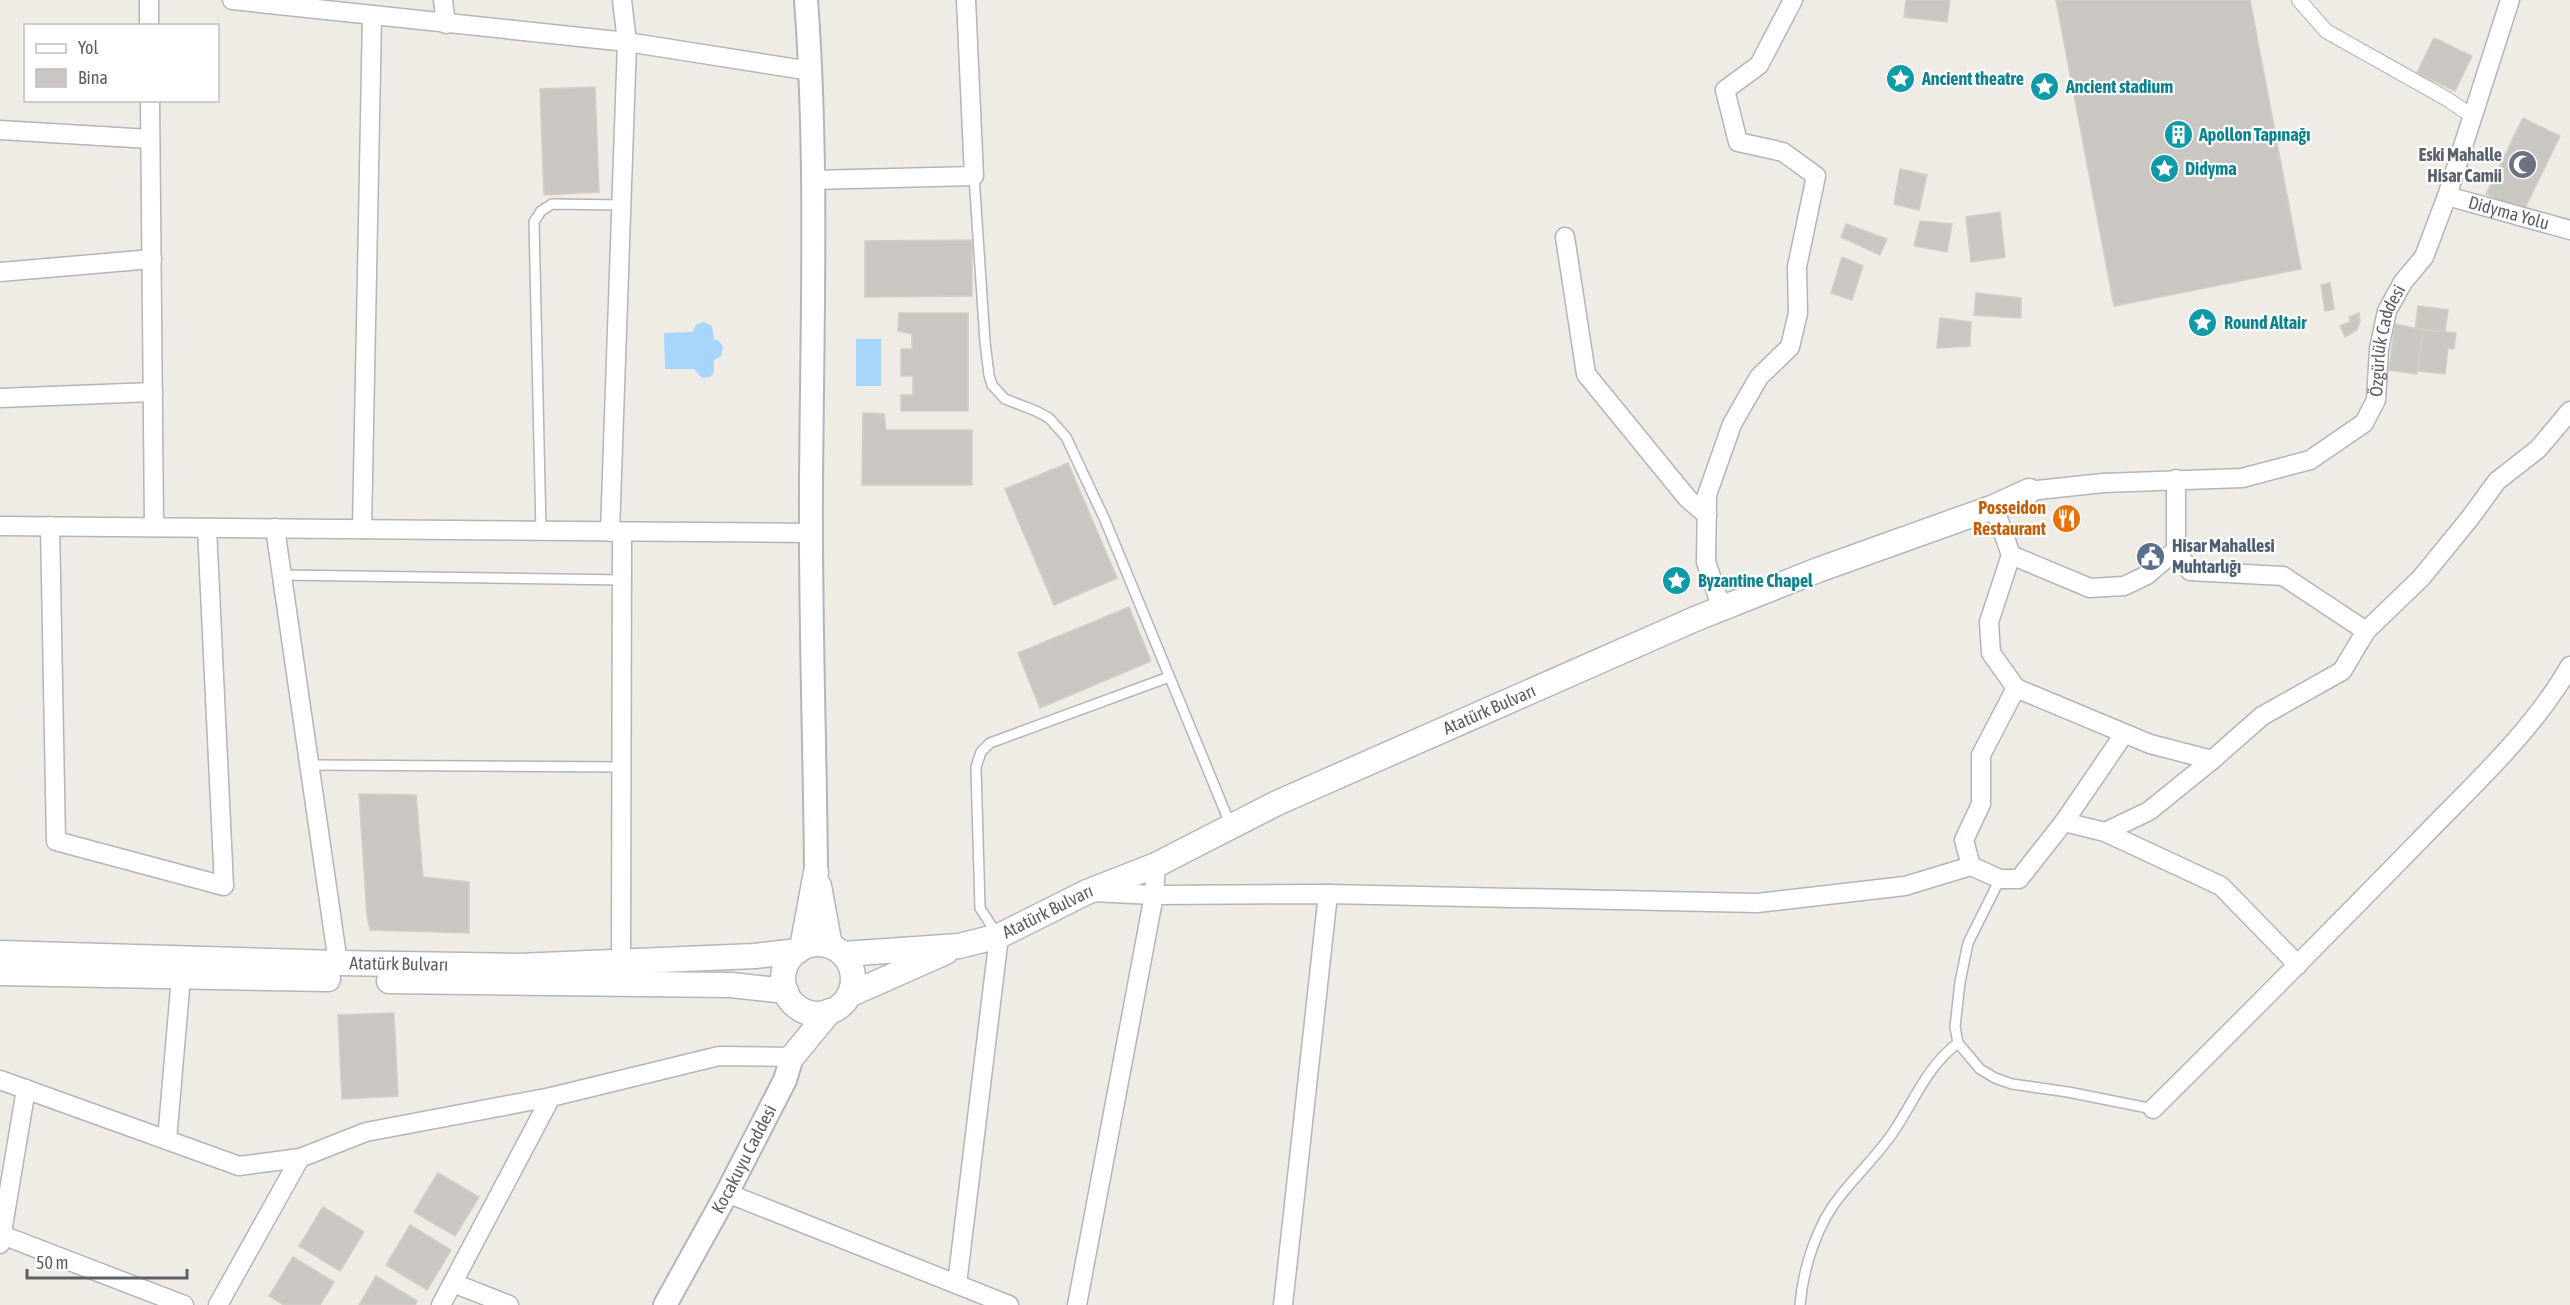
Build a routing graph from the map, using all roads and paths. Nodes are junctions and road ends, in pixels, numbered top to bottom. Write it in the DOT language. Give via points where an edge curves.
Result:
graph roads {
  1 [pos="149,0"];
  2 [pos="232,0"];
  3 [pos="443,0"];
  4 [pos="622,0"];
  5 [pos="806,0"];
  6 [pos="966,0"];
  7 [pos="1793,0"];
  8 [pos="2299,0"];
  9 [pos="2510,0"];
  10 [pos="372,16"];
  11 [pos="150,24"];
  12 [pos="447,24"];
  13 [pos="627,42"];
  14 [pos="812,71"];
  15 [pos="150,102"];
  16 [pos="2472,116"];
  17 [pos="0,130"];
  18 [pos="150,139"];
  19 [pos="974,176"];
  20 [pos="813,180"];
  21 [pos="2447,196"];
  22 [pos="621,205"];
  23 [pos="2570,230"];
  24 [pos="1564,237"];
  25 [pos="152,259"];
  26 [pos="0,272"];
  27 [pos="153,392"];
  28 [pos="0,398"];
  29 [pos="2570,411"];
  30 [pos="2176,480"];
  31 [pos="2029,491"];
  32 [pos="1994,507"];
  33 [pos="1707,515"];
  34 [pos="0,526"];
  35 [pos="50,526"];
  36 [pos="154,527"];
  37 [pos="207,528"];
  38 [pos="275,528"];
  39 [pos="362,529"];
  40 [pos="541,531"];
  41 [pos="616,532"];
  42 [pos="811,534"];
  43 [pos="2176,550"];
  44 [pos="2011,555"];
  45 [pos="282,575"];
  46 [pos="622,580"];
  47 [pos="1722,609"];
  48 [pos="2366,631"];
  49 [pos="2570,666"];
  50 [pos="1169,677"];
  51 [pos="2016,688"];
  52 [pos="2124,734"];
  53 [pos="2212,760"];
  54 [pos="309,765"];
  55 [pos="622,767"];
  56 [pos="2064,822"];
  57 [pos="1231,826"];
  58 [pos="2104,832"];
  59 [pos="1156,865"];
  60 [pos="1971,866"];
  61 [pos="816,872"];
  62 [pos="2000,879"];
  63 [pos="1087,892"];
  64 [pos="1328,894"];
  65 [pos="1154,895"];
  66 [pos="999,936"];
  67 [pos="959,946"];
  68 [pos="800,949"];
  69 [pos="837,950"];
  70 [pos="0,953"];
  71 [pos="338,963"];
  72 [pos="621,963"];
  73 [pos="2298,965"];
  74 [pos="0,973"];
  75 [pos="181,977"];
  76 [pos="849,995"];
  77 [pos="790,998"];
  78 [pos="830,1011"];
  79 [pos="1958,1043"];
  80 [pos="792,1057"];
  81 [pos="0,1080"];
  82 [pos="26,1089"];
  83 [pos="551,1097"];
  84 [pos="2153,1109"];
  85 [pos="167,1140"];
  86 [pos="300,1158"];
  87 [pos="727,1193"];
  88 [pos="1,1240"];
  89 [pos="453,1283"];
  90 [pos="957,1284"];
  91 [pos="184,1305"];
  92 [pos="218,1305"];
  93 [pos="441,1305"];
  94 [pos="509,1305"];
  95 [pos="665,1305"];
  96 [pos="1009,1305"];
  97 [pos="1077,1305"];
  98 [pos="1283,1305"];
  99 [pos="1800,1305"];
  1 -- 11 [label="street"];
  2 -- 10 [label="street"];
  3 -- 12 [label="street"];
  4 -- 13 [label="street"];
  5 -- 14 [label="street"];
  6 -- 19 [label="street"];
  7 -- 33 [label="street" via="1759,64 1725,90 1738,142 1783,152 1816,176 1797,267 1798,313 1790,347 1759,377 1732,424 1707,495"];
  8 -- 16 [label="street" via="2326,31"];
  9 -- 16 [label="street, Özgürlük Caddesi"];
  10 -- 12 [label="street"];
  10 -- 39 [label="street"];
  12 -- 13 [label="street"];
  13 -- 14 [label="street"];
  13 -- 22 [label="street"];
  14 -- 20 [label="street"];
  15 -- 18 [label="street"];
  16 -- 21 [label="street, Özgürlük Caddesi"];
  17 -- 18 [label="street"];
  18 -- 25 [label="street"];
  19 -- 20 [label="street"];
  19 -- 50 [label="lane" via="985,342 992,385 1005,399 1049,418 1066,437 1105,520"];
  20 -- 42 [label="street"];
  21 -- 23 [label="street, Didyma Yolu"];
  21 -- 30 [label="street, Özgürlük Caddesi" via="2424,256 2387,311 2379,349 2376,400 2364,423 2310,460 2242,478"];
  22 -- 40 [label="lane" via="552,204 534,222"];
  22 -- 41 [label="street"];
  24 -- 33 [label="street" via="1586,374 1688,500"];
  25 -- 26 [label="street"];
  25 -- 27 [label="street"];
  27 -- 28 [label="street"];
  27 -- 36 [label="street"];
  29 -- 48 [label="street" via="2538,449 2497,481 2421,578"];
  30 -- 31 [label="street, Özgürlük Caddesi"];
  30 -- 43 [label="street"];
  31 -- 32 [label="main road, Atatürk Bulvarı"];
  32 -- 44 [label="street"];
  32 -- 47 [label="main road, Atatürk Bulvarı"];
  33 -- 47 [label="street" via="1706,562"];
  34 -- 35 [label="street"];
  35 -- 36 [label="street"];
  35 -- 37 [label="street" via="56,841 224,886"];
  36 -- 37 [label="street"];
  37 -- 38 [label="street"];
  38 -- 39 [label="street"];
  38 -- 45 [label="street"];
  39 -- 40 [label="street"];
  40 -- 41 [label="street"];
  41 -- 42 [label="street"];
  41 -- 46 [label="street"];
  42 -- 61 [label="street"];
  43 -- 44 [label="street" via="2147,575 2124,586 2090,588"];
  43 -- 48 [label="street" via="2190,571 2283,576"];
  44 -- 51 [label="street" via="1989,622 1991,652"];
  45 -- 46 [label="lane"];
  45 -- 54 [label="street"];
  46 -- 55 [label="street"];
  47 -- 57 [label="main road, Atatürk Bulvarı"];
  48 -- 53 [label="street" via="2342,671 2262,716"];
  49 -- 73 [label="street" via="2554,695 2481,776"];
  50 -- 57 [label="lane"];
  50 -- 66 [label="lane" via="990,742 981,752 976,767 980,908"];
  51 -- 52 [label="street"];
  51 -- 60 [label="street" via="1981,755 1981,804 1964,840"];
  52 -- 53 [label="street"];
  52 -- 56 [label="street"];
  53 -- 58 [label="street" via="2149,811"];
  54 -- 55 [label="lane"];
  54 -- 71 [label="street"];
  55 -- 72 [label="street"];
  56 -- 58 [label="street"];
  56 -- 62 [label="street" via="2019,879"];
  57 -- 59 [label="main road, Atatürk Bulvarı"];
  58 -- 73 [label="street" via="2221,886"];
  59 -- 63 [label="main road, Atatürk Bulvarı"];
  59 -- 65 [label="street"];
  60 -- 62 [label="street"];
  60 -- 64 [label="street" via="1905,886 1757,903"];
  61 -- 68 [label="main road"];
  61 -- 69 [label="main road"];
  62 -- 79 [label="lane" via="1968,942 1955,1027"];
  63 -- 65 [label="street"];
  63 -- 66 [label="main road, Atatürk Bulvarı"];
  64 -- 65 [label="street"];
  64 -- 98 [label="street"];
  65 -- 97 [label="street"];
  66 -- 67 [label="main road, Atatürk Bulvarı"];
  66 -- 90 [label="street"];
  67 -- 69 [label="main road, Atatürk Bulvarı"];
  67 -- 76 [label="main road, Atatürk Bulvarı"];
  68 -- 69 [label="main road" via="811,944"];
  68 -- 72 [label="main road, Atatürk Bulvarı" via="755,956"];
  68 -- 77 [label="main road" via="785,969"];
  69 -- 76 [label="main road" via="849,961 853,978"];
  70 -- 71 [label="main road, Atatürk Bulvarı"];
  71 -- 72 [label="main road, Atatürk Bulvarı"];
  73 -- 84 [label="street"];
  74 -- 75 [label="main road, Atatürk Bulvarı"];
  75 -- 77 [label="main road, Atatürk Bulvarı" via="731,985"];
  75 -- 85 [label="street"];
  76 -- 78 [label="main road"];
  77 -- 78 [label="main road" via="811,1013"];
  77 -- 80 [label="main road, Kocakuyu Caddesi"];
  78 -- 80 [label="main road"];
  79 -- 84 [label="lane" via="1980,1069 2012,1084"];
  79 -- 99 [label="lane" via="1936,1064 1893,1133 1839,1197 1825,1220 1806,1271"];
  80 -- 83 [label="street" via="719,1056"];
  80 -- 87 [label="street, Kocakuyu Caddesi" via="786,1080"];
  81 -- 82 [label="street"];
  82 -- 85 [label="street"];
  82 -- 88 [label="street"];
  83 -- 86 [label="street" via="366,1132"];
  83 -- 89 [label="street"];
  85 -- 86 [label="street" via="239,1166"];
  86 -- 92 [label="street"];
  87 -- 90 [label="street"];
  87 -- 95 [label="street, Kocakuyu Caddesi"];
  88 -- 91 [label="street"];
  89 -- 93 [label="street"];
  89 -- 94 [label="street"];
  90 -- 96 [label="street"];
}
